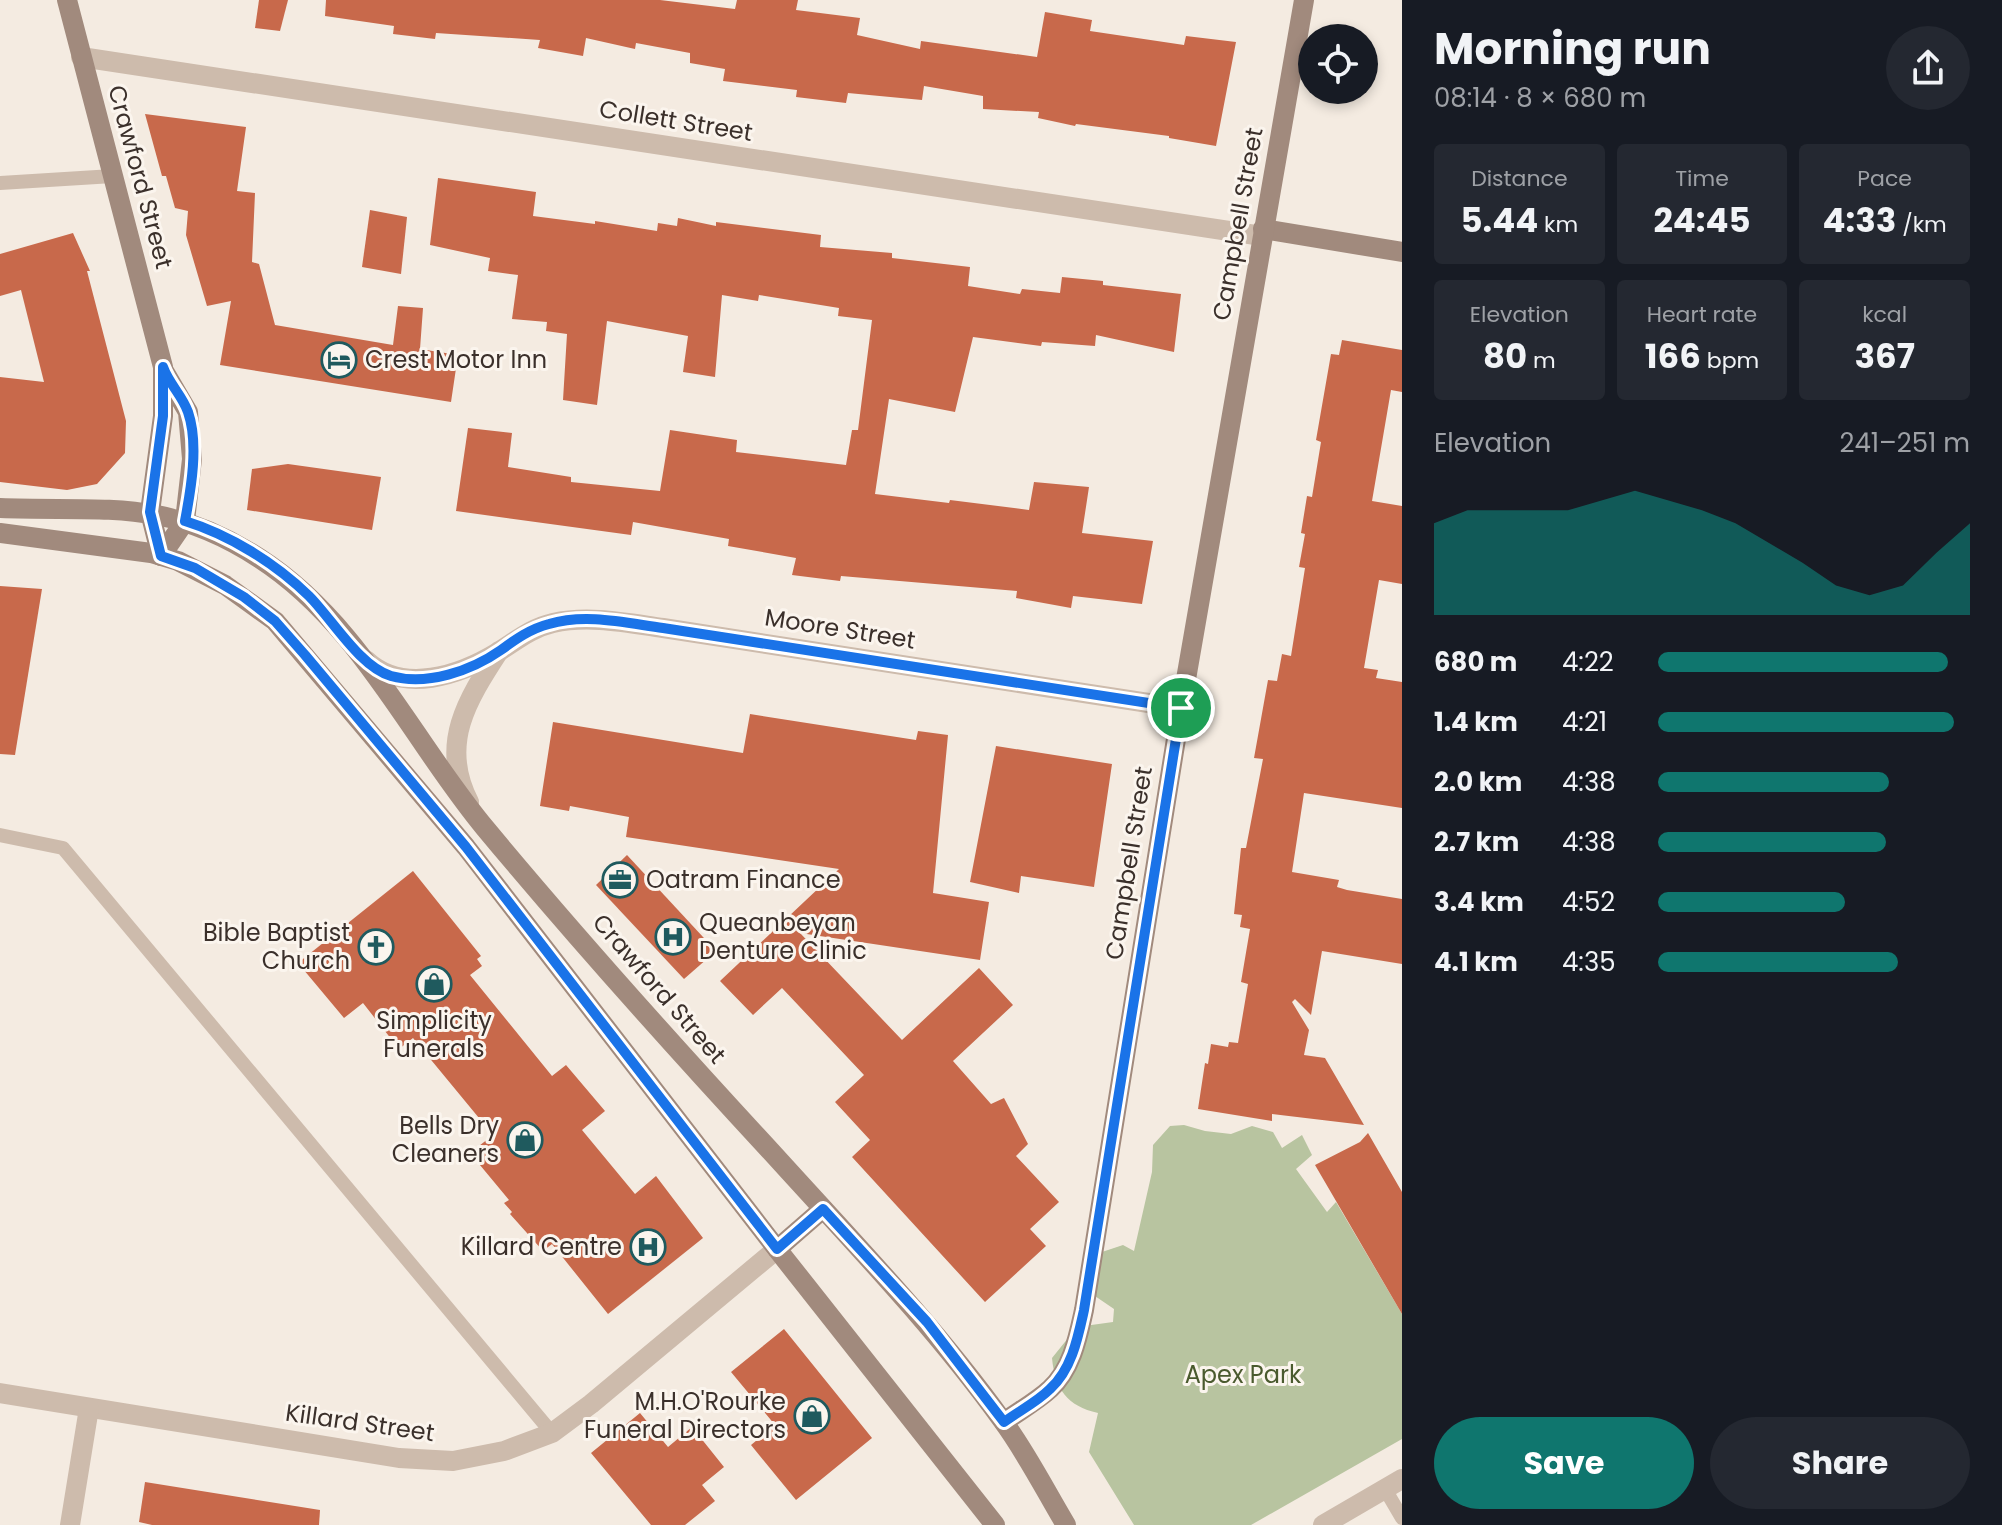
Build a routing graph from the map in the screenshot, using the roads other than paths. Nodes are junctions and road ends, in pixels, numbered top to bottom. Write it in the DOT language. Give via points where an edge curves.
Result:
graph roads {
  1 [pos="67,0"];
  2 [pos="1304,0"];
  3 [pos="81,57"];
  4 [pos="113,176"];
  5 [pos="0,183"];
  6 [pos="1263,233"];
  7 [pos="1402,252"];
  8 [pos="163,367"];
  9 [pos="0,508"];
  10 [pos="150,512"];
  11 [pos="185,521"];
  12 [pos="0,533"];
  13 [pos="161,556"];
  14 [pos="357,651"];
  15 [pos="499,651"];
  16 [pos="1181,708"];
  17 [pos="482,825"];
  18 [pos="0,835"];
  19 [pos="823,1209"];
  20 [pos="777,1249"];
  21 [pos="0,1393"];
  22 [pos="89,1408"];
  23 [pos="1004,1422"];
  24 [pos="552,1433"];
  25 [pos="1394,1484"];
  26 [pos="1402,1518"];
  27 [pos="70,1525"];
  28 [pos="995,1525"];
  29 [pos="1066,1525"];
  30 [pos="1323,1525"];
  1 -- 3 [label="main road, Crawford Street"];
  2 -- 6 [label="main road, Campbell Street"];
  3 -- 4 [label="main road, Crawford Street"];
  3 -- 6 [label="street, Collett Street"];
  4 -- 5 [label="lane"];
  4 -- 8 [label="main road, Crawford Street"];
  6 -- 7 [label="main road, Collett Street"];
  6 -- 16 [label="main road, Campbell Street"];
  8 -- 10 [label="main road, Crawford Street" via="163,416"];
  8 -- 11 [label="main road, Crawford Street" via="190,420"];
  9 -- 10 [label="main road"];
  10 -- 11 [label="main road"];
  10 -- 13 [label="main road, Crawford Street"];
  11 -- 13 [label="main road, Crawford Street"];
  11 -- 14 [label="main road, Crawford Street" via="218,533 286,576"];
  12 -- 13 [label="main road"];
  13 -- 20 [label="main road" via="195,568 275,621 466,847"];
  14 -- 15 [label="street, Moore Street" via="383,673 415,679 445,675"];
  14 -- 17 [label="main road, Crawford Street"];
  15 -- 16 [label="street, Moore Street" via="549,624 617,621"];
  15 -- 17 [label="street, Moore Street" via="469,699 456,740 461,783"];
  16 -- 23 [label="main road, Campbell Street" via="1076,1347 1051,1389"];
  17 -- 19 [label="main road, Crawford Street"];
  18 -- 24 [label="lane" via="63,848"];
  19 -- 20 [label="main road, Killard Street"];
  19 -- 23 [label="main road, Crawford Street" via="927,1322"];
  20 -- 24 [label="street, Killard Street"];
  20 -- 28 [label="main road"];
  21 -- 22 [label="street, Killard Street"];
  22 -- 24 [label="street, Killard Street" via="399,1458 453,1461 504,1451"];
  22 -- 27 [label="street"];
  23 -- 29 [label="main road, Crawford Street"];
  25 -- 26 [label="lane"];
  25 -- 30 [label="street"];
}
